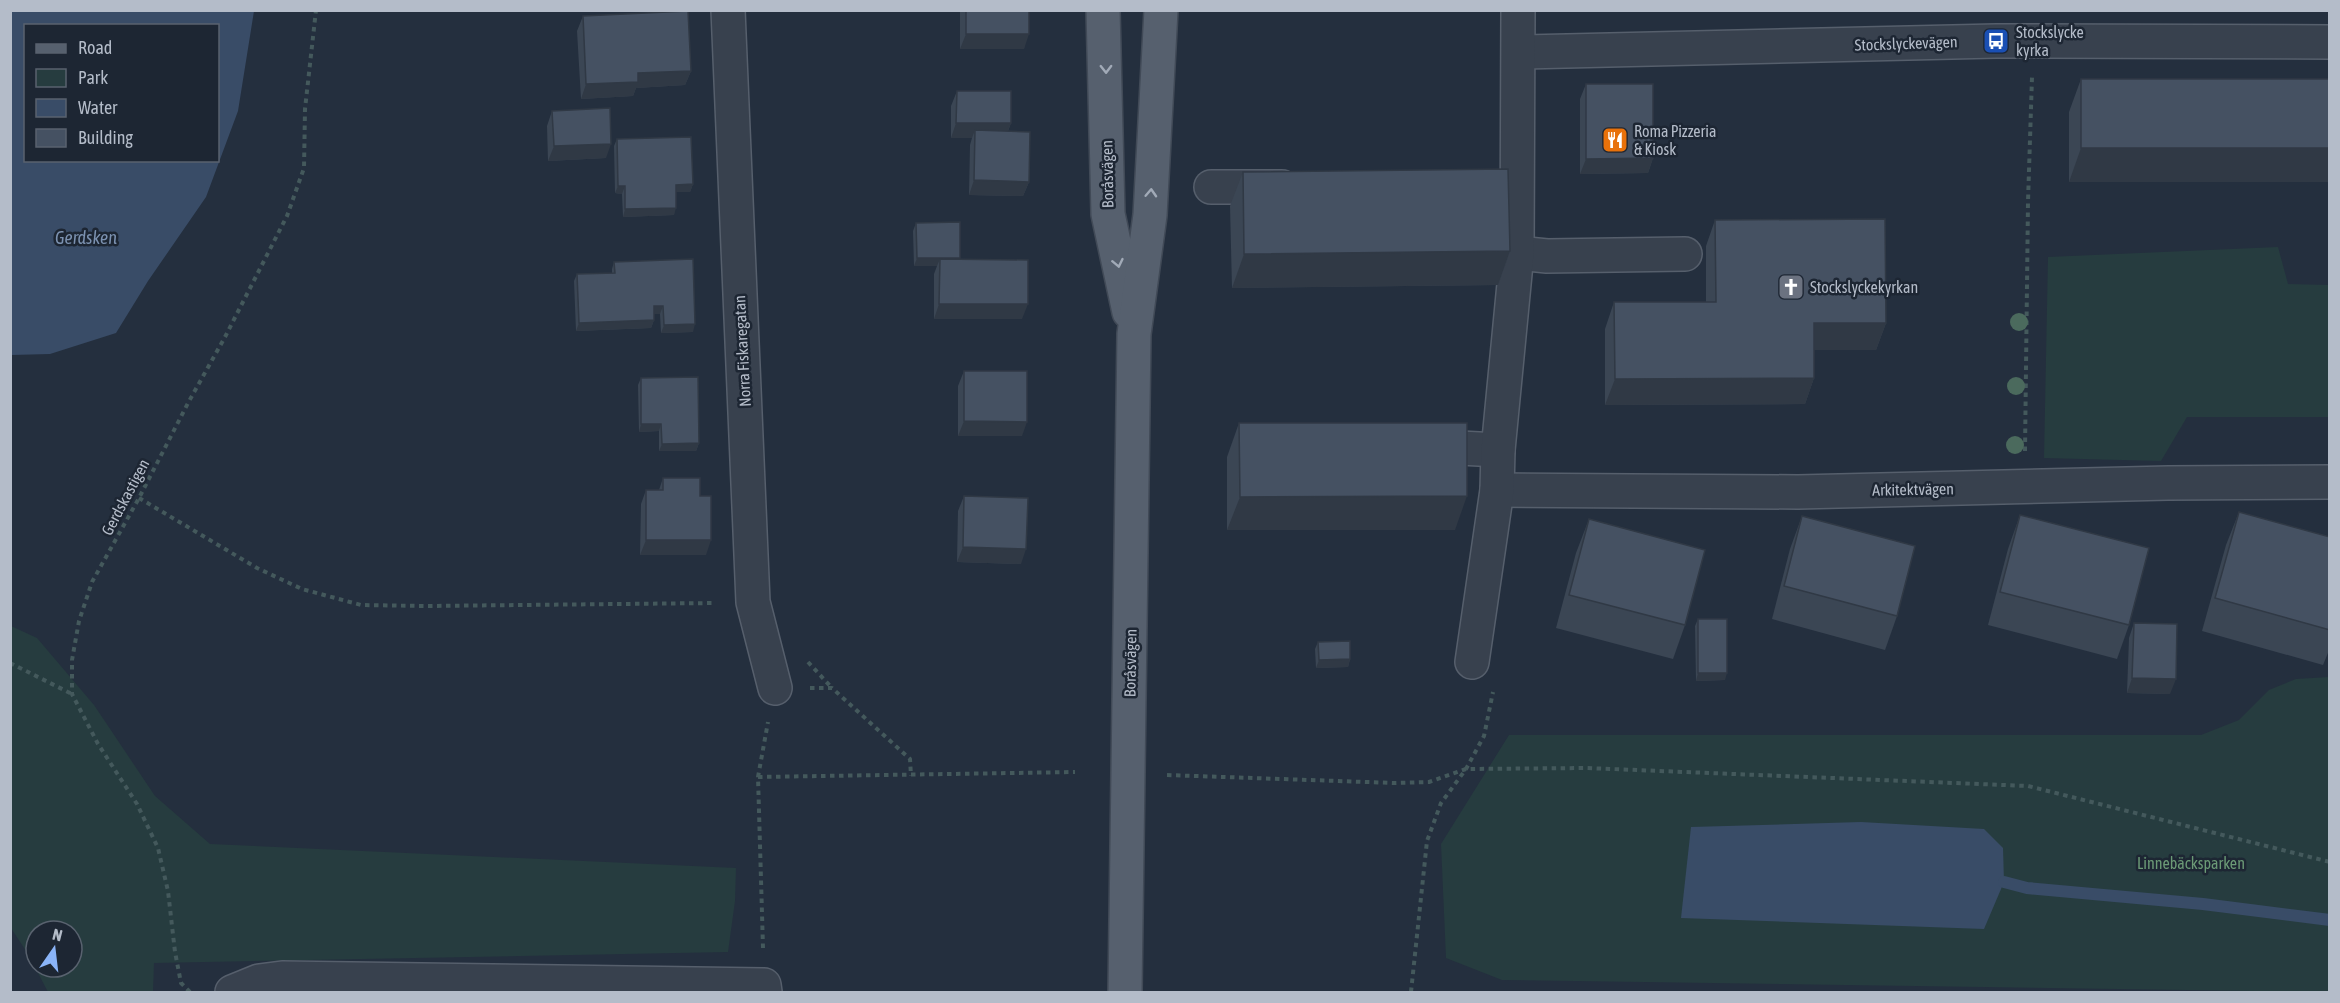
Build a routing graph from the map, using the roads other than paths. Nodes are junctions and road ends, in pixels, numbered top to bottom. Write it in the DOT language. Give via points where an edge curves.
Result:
graph roads {
  1 [pos="728,10"];
  2 [pos="1103,10"];
  3 [pos="1161,10"];
  4 [pos="1518,10"];
  5 [pos="2330,42"];
  6 [pos="1519,52"];
  7 [pos="1211,187"];
  8 [pos="1317,187"];
  9 [pos="1482,187"];
  10 [pos="1518,187"];
  11 [pos="1517,253"];
  12 [pos="1685,254"];
  13 [pos="1134,334"];
  14 [pos="1394,445"];
  15 [pos="1498,450"];
  16 [pos="2330,482"];
  17 [pos="1497,490"];
  18 [pos="1472,662"];
  19 [pos="775,688"];
  20 [pos="764,989"];
  21 [pos="232,993"];
  22 [pos="1125,993"];
  1 -- 19 [label="street, Norra Fiskaregatan" via="753,602"];
  2 -- 13 [label="main road, Boråsvägen, one-way" via="1108,214"];
  13 -- 3 [label="main road, Boråsvägen, one-way" via="1150,215"];
  4 -- 6 [label="street"];
  5 -- 6 [label="street, Stockslyckevägen" via="2033,41"];
  6 -- 10 [label="street"];
  7 -- 8 [label="street"];
  9 -- 10 [label="street"];
  10 -- 11 [label="street"];
  11 -- 12 [label="street"];
  11 -- 15 [label="street"];
  13 -- 22 [label="main road, Boråsvägen"];
  14 -- 15 [label="street"];
  15 -- 17 [label="street"];
  16 -- 17 [label="street, Arkitektvägen" via="1798,492"];
  17 -- 18 [label="street"];
  20 -- 21 [label="street" via="282,978 259,981"];
}
